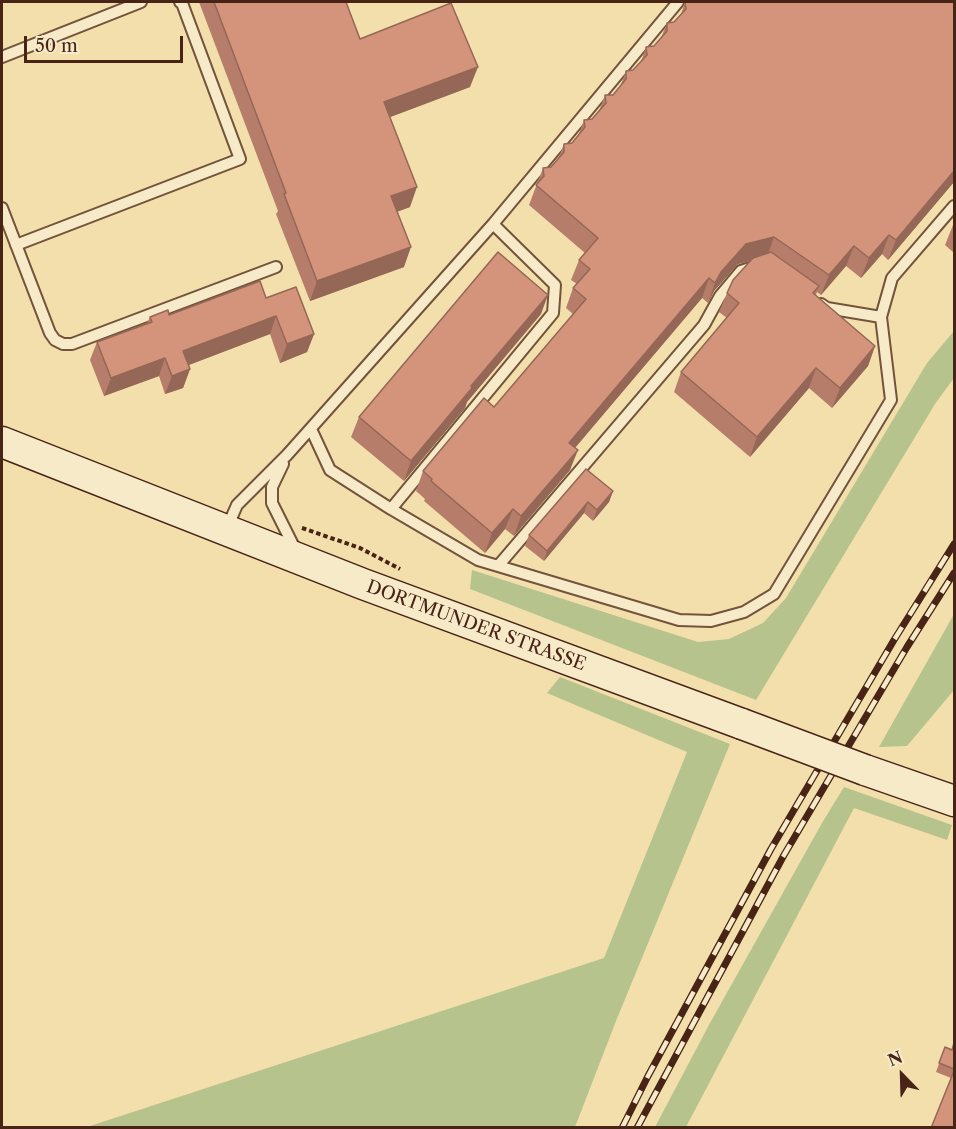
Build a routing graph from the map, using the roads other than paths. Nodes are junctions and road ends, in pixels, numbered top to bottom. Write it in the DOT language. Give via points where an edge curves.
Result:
graph roads {
  1 [pos="141,2"];
  2 [pos="180,2"];
  3 [pos="678,2"];
  4 [pos="2,57"];
  5 [pos="954,206"];
  6 [pos="2,208"];
  7 [pos="494,224"];
  8 [pos="16,245"];
  9 [pos="765,264"];
  10 [pos="276,267"];
  11 [pos="809,296"];
  12 [pos="881,317"];
  13 [pos="311,429"];
  14 [pos="2,442"];
  15 [pos="287,455"];
  16 [pos="391,509"];
  17 [pos="226,531"];
  18 [pos="303,561"];
  19 [pos="498,566"];
  20 [pos="954,801"];
  1 -- 4 [label="lane"];
  2 -- 8 [label="lane" via="240,159"];
  3 -- 7 [label="lane"];
  5 -- 12 [label="lane" via="892,279"];
  6 -- 8 [label="lane"];
  7 -- 13 [label="lane"];
  7 -- 16 [label="lane" via="555,285 553,313"];
  8 -- 10 [label="lane" via="50,333 63,344 72,344"];
  9 -- 19 [label="lane" via="741,270 704,325"];
  11 -- 12 [label="lane" via="827,309"];
  12 -- 19 [label="lane" via="891,400 774,594 744,612 711,621 679,620"];
  13 -- 15 [label="lane"];
  13 -- 16 [label="lane" via="330,470"];
  14 -- 17 [label="main road, DORTMUNDER STRASSE"];
  15 -- 17 [label="lane" via="237,505"];
  15 -- 18 [label="lane" via="272,487 272,502"];
  16 -- 19 [label="lane" via="478,560"];
  17 -- 18 [label="main road, DORTMUNDER STRASSE"];
  18 -- 20 [label="main road, DORTMUNDER STRASSE, bridge"];
}
